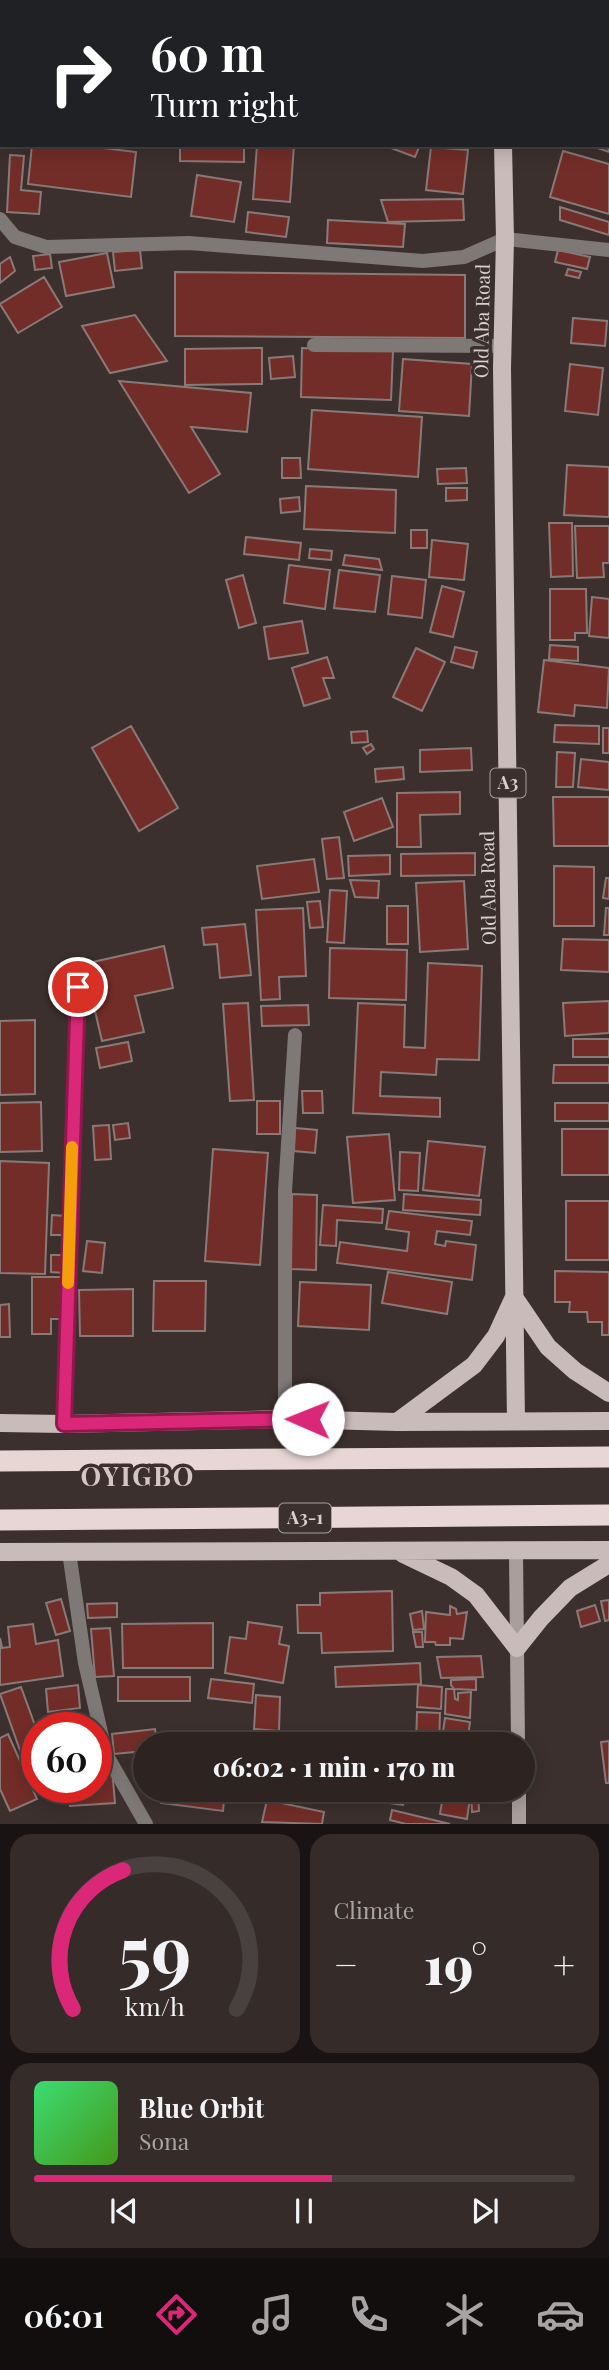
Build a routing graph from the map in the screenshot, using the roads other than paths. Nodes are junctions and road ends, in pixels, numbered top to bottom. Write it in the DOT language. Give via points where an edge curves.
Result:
graph roads {
  1 [pos="503,147"];
  2 [pos="0,219"];
  3 [pos="505,239"];
  4 [pos="609,250"];
  5 [pos="314,345"];
  6 [pos="502,346"];
  7 [pos="78,987"];
  8 [pos="295,1035"];
  9 [pos="514,1297"];
  10 [pos="609,1393"];
  11 [pos="285,1419"];
  12 [pos="516,1421"];
  13 [pos="609,1421"];
  14 [pos="397,1422"];
  15 [pos="0,1423"];
  16 [pos="64,1424"];
  17 [pos="609,1457"];
  18 [pos="0,1461"];
  19 [pos="609,1515"];
  20 [pos="0,1520"];
  21 [pos="609,1550"];
  22 [pos="516,1551"];
  23 [pos="0,1552"];
  24 [pos="69,1552"];
  25 [pos="397,1552"];
  26 [pos="609,1564"];
  27 [pos="517,1648"];
  28 [pos="518,1732"];
  29 [pos="519,1802"];
  30 [pos="146,1824"];
  31 [pos="519,1824"];
  1 -- 3 [label="main road, Old Aba Road / A3"];
  2 -- 3 [label="street" via="15,237 46,247 189,243 422,261 464,257"];
  3 -- 4 [label="street"];
  3 -- 6 [label="main road, Old Aba Road / A3"];
  5 -- 6 [label="street"];
  6 -- 9 [label="main road, Old Aba Road / A3"];
  7 -- 16 [label="street"];
  8 -- 11 [label="street" via="285,1191"];
  9 -- 10 [label="main road" via="548,1348"];
  9 -- 12 [label="main road, Old Aba Road / A3"];
  9 -- 14 [label="main road" via="496,1336 474,1365"];
  11 -- 14 [label="main road"];
  11 -- 16 [label="main road"];
  12 -- 13 [label="main road"];
  12 -- 14 [label="main road"];
  15 -- 16 [label="main road"];
  17 -- 18 [label="highway"];
  19 -- 20 [label="highway, A3-1"];
  21 -- 22 [label="main road"];
  22 -- 25 [label="main road, A3-1"];
  22 -- 27 [label="street"];
  23 -- 24 [label="main road, A3-1"];
  24 -- 25 [label="main road, A3-1"];
  24 -- 30 [label="street" via="85,1663 106,1754"];
  25 -- 27 [label="main road" via="476,1595"];
  26 -- 27 [label="main road" via="570,1588"];
  27 -- 28 [label="street"];
  29 -- 31 [label="street"];
}
